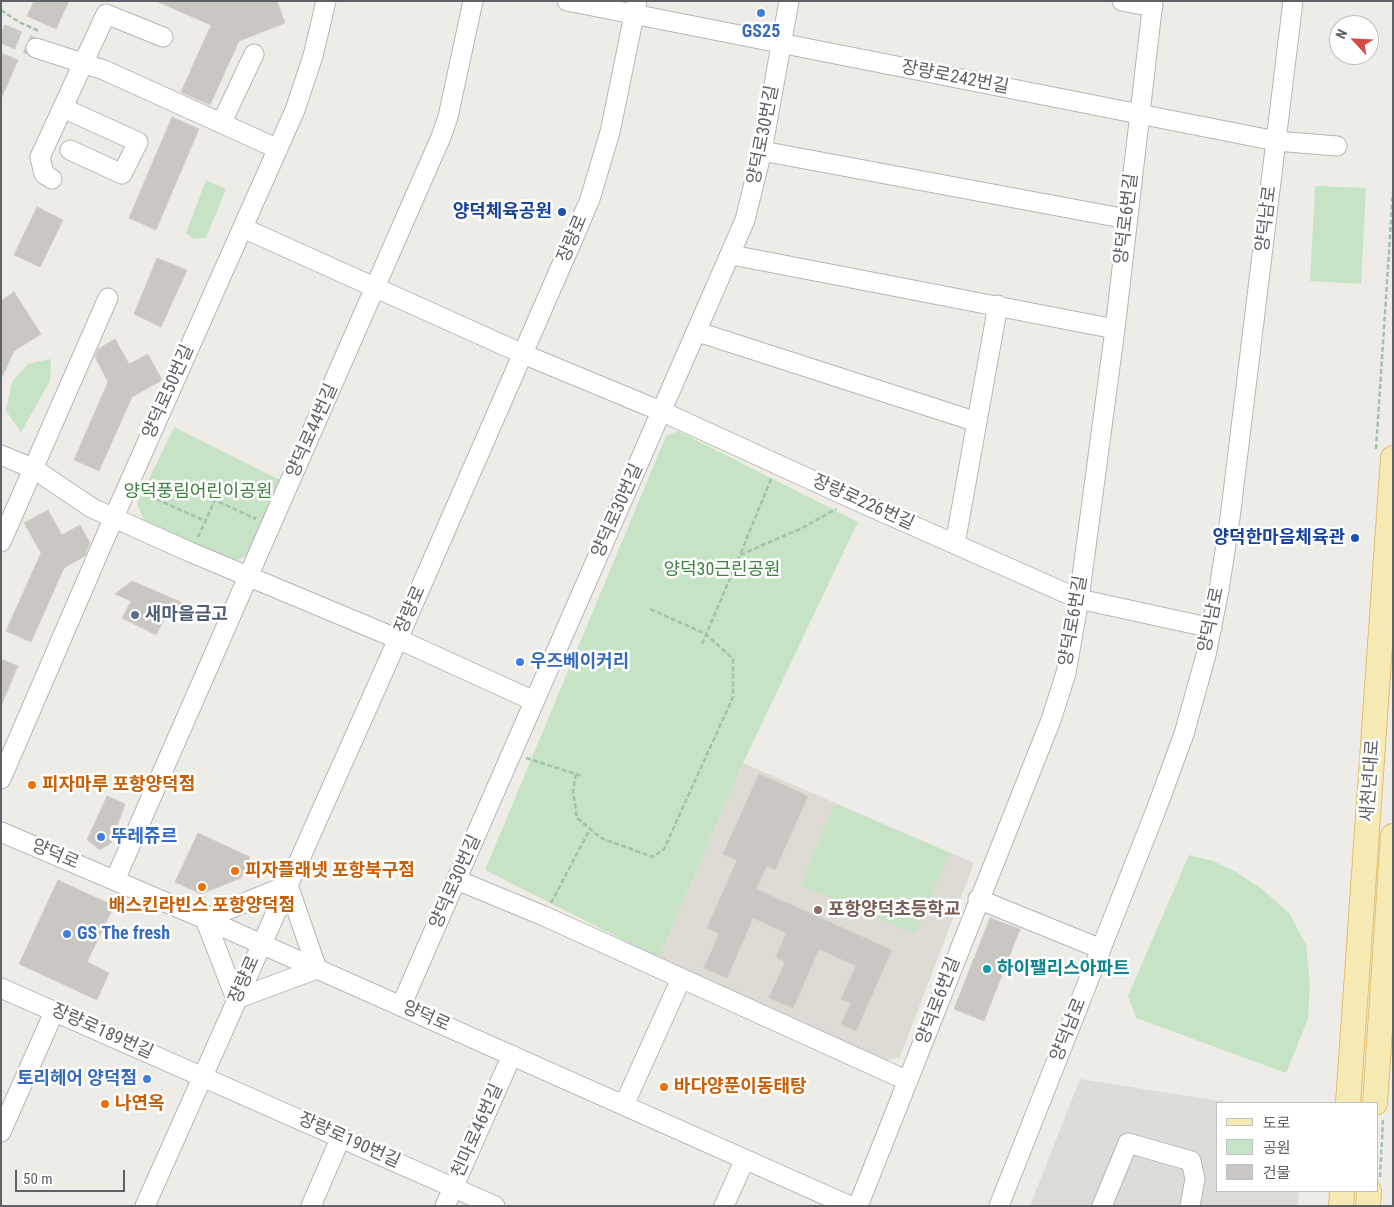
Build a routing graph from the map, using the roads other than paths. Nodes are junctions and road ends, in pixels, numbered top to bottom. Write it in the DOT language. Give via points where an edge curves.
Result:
graph roads {
  1 [pos="326,1"];
  2 [pos="473,1"];
  3 [pos="568,1"];
  4 [pos="789,1"];
  5 [pos="1122,1"];
  6 [pos="1293,1"];
  7 [pos="1153,4"];
  8 [pos="635,8"];
  9 [pos="163,37"];
  10 [pos="781,43"];
  11 [pos="36,48"];
  12 [pos="254,54"];
  13 [pos="84,63"];
  14 [pos="63,108"];
  15 [pos="1140,114"];
  16 [pos="222,122"];
  17 [pos="1276,141"];
  18 [pos="1337,146"];
  19 [pos="278,149"];
  20 [pos="70,150"];
  21 [pos="762,151"];
  22 [pos="52,178"];
  23 [pos="1127,219"];
  24 [pos="243,228"];
  25 [pos="732,255"];
  26 [pos="375,288"];
  27 [pos="108,298"];
  28 [pos="998,305"];
  29 [pos="1115,329"];
  30 [pos="698,332"];
  31 [pos="523,354"];
  32 [pos="662,412"];
  33 [pos="977,422"];
  34 [pos="1,455"];
  35 [pos="1393,458"];
  36 [pos="34,469"];
  37 [pos="114,517"];
  38 [pos="1,542"];
  39 [pos="955,544"];
  40 [pos="249,577"];
  41 [pos="1079,599"];
  42 [pos="1212,628"];
  43 [pos="398,639"];
  44 [pos="534,701"];
  45 [pos="1,779"];
  46 [pos="1,832"];
  47 [pos="1393,836"];
  48 [pos="115,880"];
  49 [pos="457,880"];
  50 [pos="288,885"];
  51 [pos="978,899"];
  52 [pos="205,919"];
  53 [pos="261,944"];
  54 [pos="1101,949"];
  55 [pos="317,969"];
  56 [pos="681,979"];
  57 [pos="1,988"];
  58 [pos="236,999"];
  59 [pos="401,1006"];
  60 [pos="54,1012"];
  61 [pos="512,1055"];
  62 [pos="202,1076"];
  63 [pos="908,1081"];
  64 [pos="1348,1102"];
  65 [pos="1375,1102"];
  66 [pos="624,1106"];
  67 [pos="1,1132"];
  68 [pos="341,1137"];
  69 [pos="745,1159"];
  70 [pos="453,1187"];
  71 [pos="1342,1192"];
  72 [pos="1369,1192"];
  73 [pos="145,1206"];
  74 [pos="311,1206"];
  75 [pos="445,1206"];
  76 [pos="495,1206"];
  77 [pos="724,1206"];
  78 [pos="850,1206"];
  79 [pos="858,1206"];
  80 [pos="999,1206"];
  81 [pos="1102,1206"];
  82 [pos="1190,1206"];
  83 [pos="1341,1206"];
  84 [pos="1368,1206"];
  1 -- 19 [label="street, 양덕로50번길" via="313,56"];
  2 -- 26 [label="street, 양덕로44번길" via="448,117"];
  3 -- 8 [label="street, 장량로242번길"];
  4 -- 10 [label="street, 양덕로30번길"];
  5 -- 7 [label="street"];
  6 -- 17 [label="street, 양덕남로"];
  7 -- 15 [label="street, 양덕로6번길"];
  8 -- 10 [label="street, 장량로242번길"];
  8 -- 31 [label="street, 장량로" via="600,166 576,232"];
  9 -- 13 [label="street" via="106,14"];
  10 -- 15 [label="street, 장량로242번길"];
  10 -- 21 [label="street, 양덕로30번길"];
  11 -- 13 [label="street"];
  12 -- 16 [label="street"];
  13 -- 14 [label="street"];
  13 -- 16 [label="street"];
  14 -- 20 [label="street" via="138,142 122,174"];
  14 -- 22 [label="street" via="40,157 44,174"];
  15 -- 17 [label="street, 장량로242번길"];
  15 -- 23 [label="street, 양덕로6번길"];
  16 -- 19 [label="street"];
  17 -- 18 [label="street, 장량로242번길"];
  17 -- 42 [label="street, 양덕남로" via="1230,518"];
  19 -- 24 [label="street, 양덕로50번길"];
  21 -- 23 [label="street"];
  21 -- 25 [label="street, 양덕로30번길" via="745,220"];
  23 -- 29 [label="street, 양덕로6번길"];
  24 -- 26 [label="street, 장량로226번길"];
  24 -- 37 [label="street, 양덕로50번길"];
  25 -- 28 [label="street"];
  25 -- 30 [label="street, 양덕로30번길"];
  26 -- 31 [label="street, 장량로226번길"];
  26 -- 40 [label="street, 양덕로44번길"];
  27 -- 36 [label="street"];
  28 -- 29 [label="street"];
  28 -- 33 [label="street"];
  29 -- 41 [label="street, 양덕로6번길"];
  30 -- 32 [label="street, 양덕로30번길"];
  30 -- 33 [label="street"];
  31 -- 32 [label="street, 장량로226번길"];
  31 -- 43 [label="street, 장량로"];
  32 -- 39 [label="street, 장량로226번길"];
  32 -- 44 [label="street, 양덕로30번길"];
  33 -- 39 [label="street"];
  34 -- 36 [label="street"];
  35 -- 64 [label="main road, 새천년대로"];
  36 -- 37 [label="street" via="92,508"];
  36 -- 38 [label="street"];
  37 -- 40 [label="street"];
  37 -- 45 [label="street, 양덕로50번길"];
  39 -- 41 [label="street, 장량로226번길"];
  40 -- 43 [label="street"];
  40 -- 48 [label="street, 양덕로44번길"];
  41 -- 42 [label="street, 장량로226번길"];
  41 -- 51 [label="street, 양덕로6번길" via="1060,695"];
  42 -- 54 [label="street, 양덕남로" via="1171,770"];
  43 -- 44 [label="street"];
  43 -- 50 [label="street, 장량로"];
  44 -- 49 [label="street, 양덕로30번길"];
  46 -- 48 [label="street, 양덕로"];
  47 -- 65 [label="main road, 새천년대로"];
  48 -- 52 [label="street, 양덕로"];
  49 -- 56 [label="street"];
  49 -- 59 [label="street, 양덕로30번길"];
  50 -- 52 [label="street"];
  50 -- 53 [label="street, 장량로"];
  50 -- 55 [label="street"];
  51 -- 54 [label="street"];
  51 -- 63 [label="street, 양덕로6번길"];
  52 -- 53 [label="street, 양덕로"];
  52 -- 58 [label="street"];
  53 -- 55 [label="street, 양덕로"];
  53 -- 58 [label="street, 장량로"];
  54 -- 80 [label="street, 양덕남로"];
  55 -- 58 [label="street"];
  55 -- 59 [label="street, 양덕로"];
  56 -- 63 [label="street"];
  56 -- 66 [label="street"];
  57 -- 60 [label="street, 장량로189번길"];
  58 -- 62 [label="street, 장량로"];
  59 -- 61 [label="street, 양덕로"];
  60 -- 62 [label="street, 장량로189번길"];
  60 -- 67 [label="street"];
  61 -- 66 [label="street, 양덕로"];
  61 -- 70 [label="street, 천마로46번길"];
  62 -- 68 [label="street, 장량로190번길"];
  62 -- 73 [label="street, 장량로"];
  63 -- 79 [label="street, 양덕로6번길"];
  66 -- 69 [label="street, 양덕로"];
  68 -- 70 [label="street, 장량로190번길"];
  68 -- 74 [label="street"];
  69 -- 77 [label="street"];
  69 -- 78 [label="street, 양덕로"];
  70 -- 75 [label="street, 천마로46번길"];
  70 -- 76 [label="street, 장량로190번길"];
  71 -- 83 [label="main road"];
  72 -- 84 [label="main road"];
  81 -- 82 [label="street" via="1128,1143 1191,1161 1195,1179"];
}
